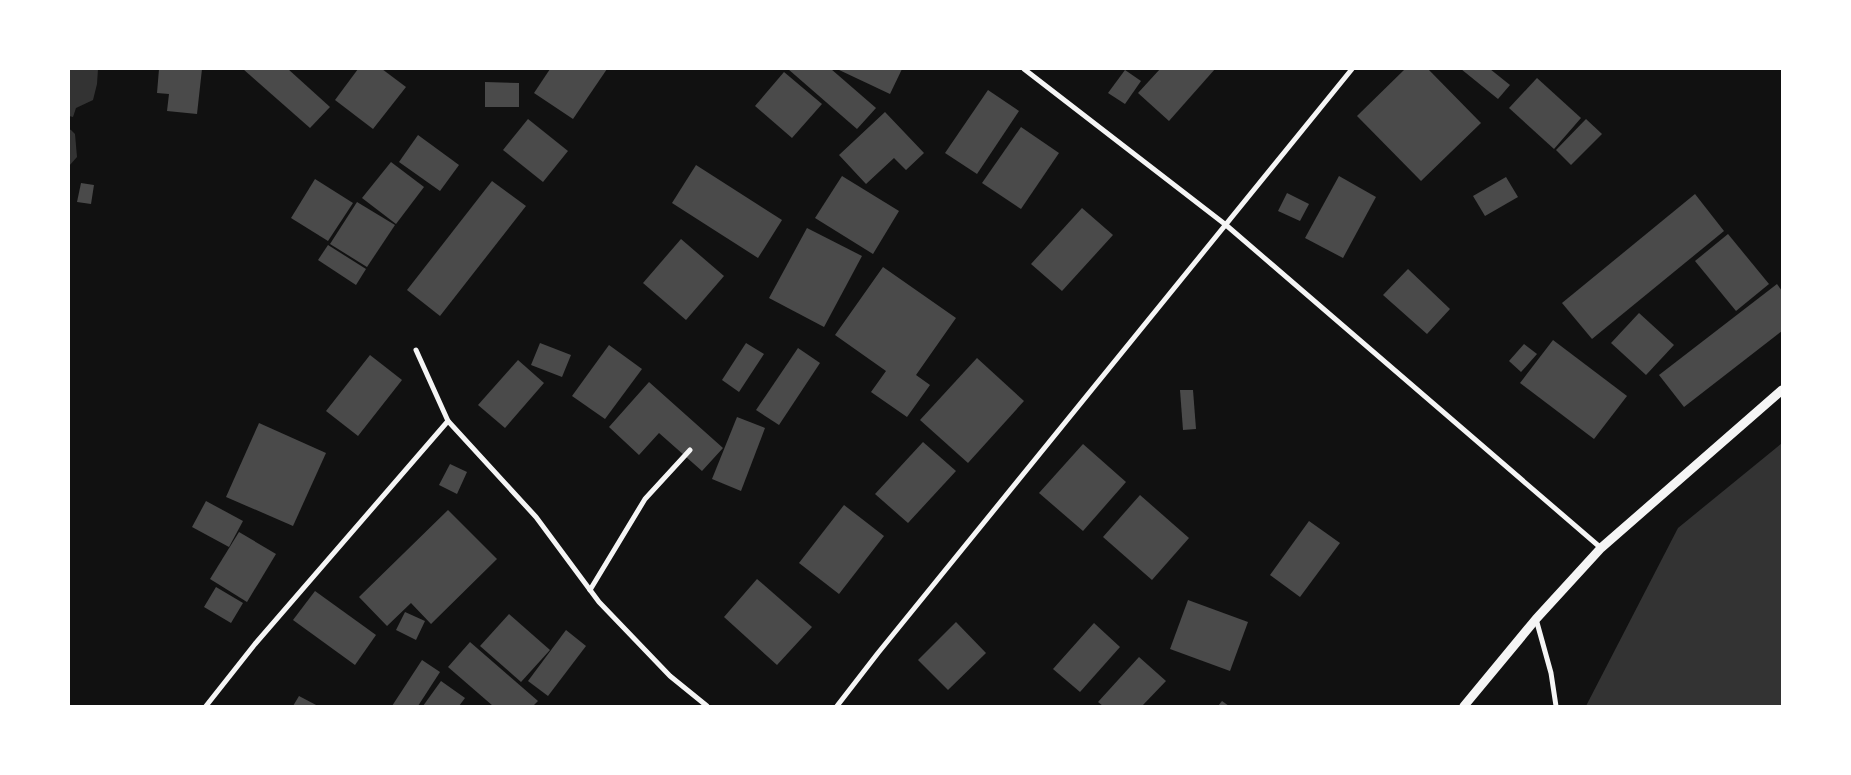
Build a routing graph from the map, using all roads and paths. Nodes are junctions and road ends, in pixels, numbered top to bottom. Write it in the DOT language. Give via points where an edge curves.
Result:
graph roads {
  1 [pos="1024,69"];
  2 [pos="1352,69"];
  3 [pos="1226,225"];
  4 [pos="416,350"];
  5 [pos="1782,390"];
  6 [pos="448,421"];
  7 [pos="690,450"];
  8 [pos="1601,548"];
  9 [pos="590,590"];
  10 [pos="1536,619"];
  11 [pos="206,706"];
  12 [pos="707,706"];
  13 [pos="837,706"];
  14 [pos="1464,706"];
  15 [pos="1556,706"];
  1 -- 3 [label="street"];
  2 -- 3 [label="street"];
  3 -- 8 [label="street"];
  3 -- 13 [label="street"];
  4 -- 6 [label="street"];
  5 -- 8 [label="street"];
  6 -- 9 [label="street" via="536,517"];
  6 -- 11 [label="street" via="255,644"];
  7 -- 9 [label="street" via="645,499"];
  8 -- 10 [label="street"];
  9 -- 12 [label="street" via="670,676"];
  10 -- 14 [label="street"];
  10 -- 15 [label="street" via="1551,673"];
}
